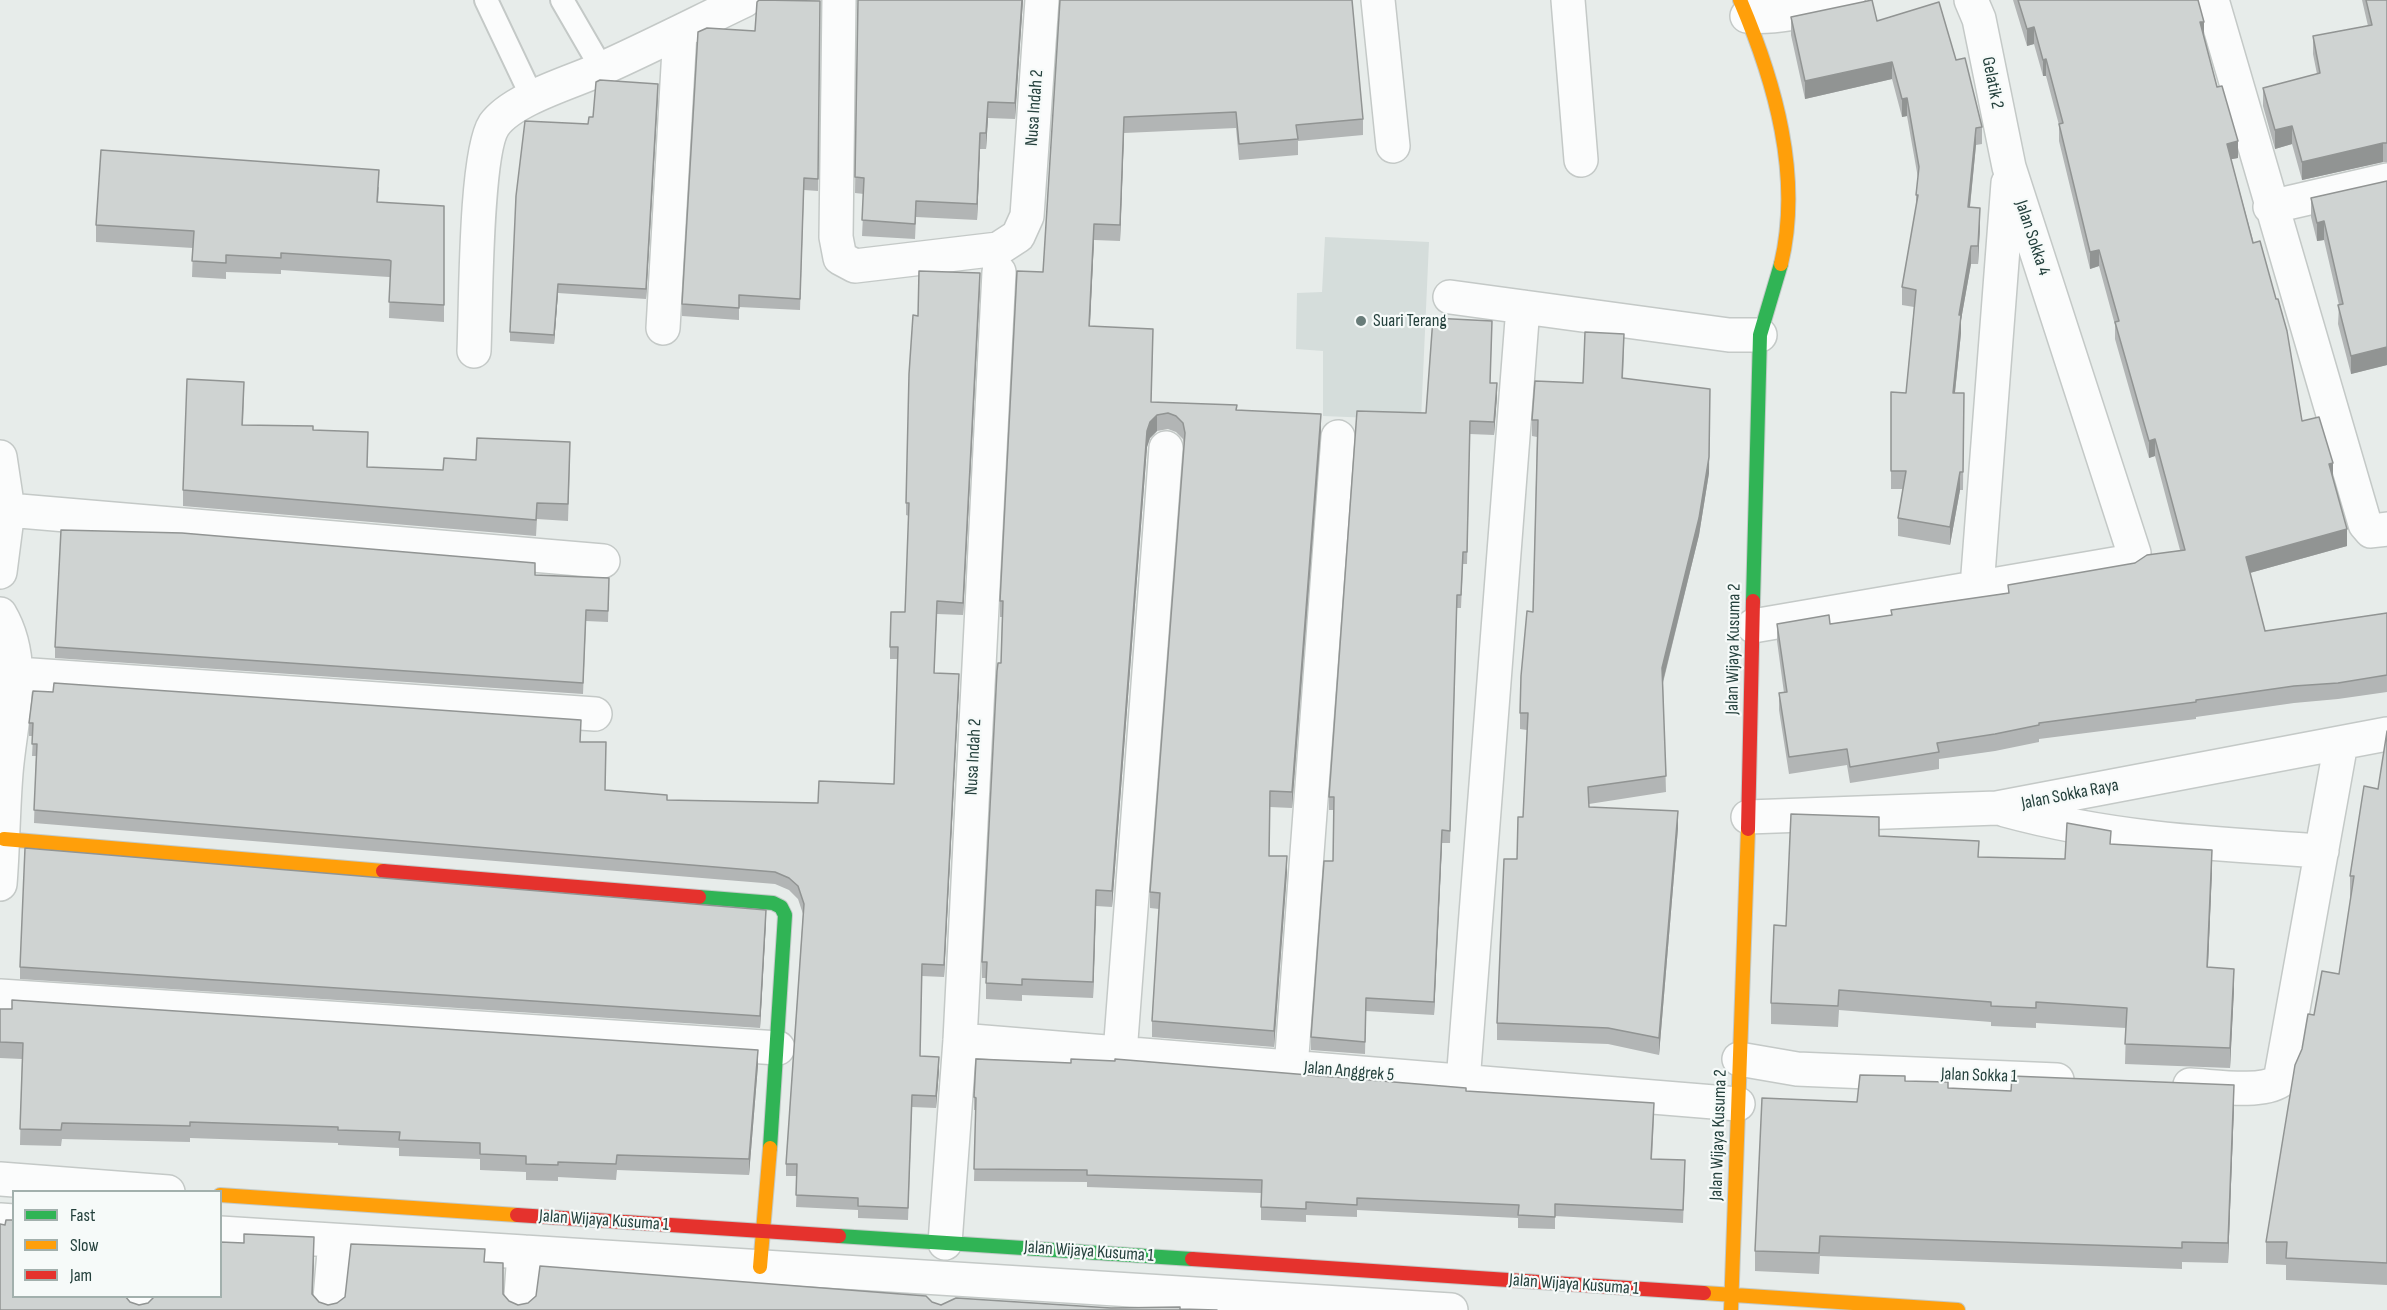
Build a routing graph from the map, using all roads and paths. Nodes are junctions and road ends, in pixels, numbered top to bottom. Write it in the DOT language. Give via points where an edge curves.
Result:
graph roads {
  1 [pos="486,0"];
  2 [pos="562,0"];
  3 [pos="745,0"];
  4 [pos="839,0"];
  5 [pos="1042,0"];
  6 [pos="1378,0"];
  7 [pos="1568,0"];
  8 [pos="1848,0"];
  9 [pos="1971,0"];
  10 [pos="2212,0"];
  11 [pos="1743,8"];
  12 [pos="680,32"];
  13 [pos="602,69"];
  14 [pos="532,99"];
  15 [pos="1393,146"];
  16 [pos="1581,160"];
  17 [pos="2009,167"];
  18 [pos="2387,180"];
  19 [pos="2270,207"];
  20 [pos="999,272"];
  21 [pos="1450,297"];
  22 [pos="1523,307"];
  23 [pos="663,328"];
  24 [pos="1760,335"];
  25 [pos="474,351"];
  26 [pos="1338,437"];
  27 [pos="1166,448"];
  28 [pos="0,457"];
  29 [pos="8,510"];
  30 [pos="2387,529"];
  31 [pos="603,561"];
  32 [pos="0,572"];
  33 [pos="1977,587"];
  34 [pos="0,614"];
  35 [pos="1753,626"];
  36 [pos="17,674"];
  37 [pos="596,714"];
  38 [pos="2387,734"];
  39 [pos="2341,743"];
  40 [pos="3,772"];
  41 [pos="1997,808"];
  42 [pos="1748,817"];
  43 [pos="3,839"];
  44 [pos="2322,851"];
  45 [pos="0,884"];
  46 [pos="0,996"];
  47 [pos="960,1040"];
  48 [pos="778,1048"];
  49 [pos="1120,1053"];
  50 [pos="1739,1059"];
  51 [pos="1291,1068"];
  52 [pos="2091,1081"];
  53 [pos="1463,1082"];
  54 [pos="2161,1084"];
  55 [pos="1738,1104"];
  56 [pos="0,1179"];
  57 [pos="154,1190"];
  58 [pos="222,1195"];
  59 [pos="763,1232"];
  60 [pos="222,1233"];
  61 [pos="335,1240"];
  62 [pos="945,1243"];
  63 [pos="524,1252"];
  64 [pos="760,1267"];
  65 [pos="943,1294"];
  66 [pos="1731,1295"];
  67 [pos="329,1310"];
  68 [pos="520,1310"];
  69 [pos="1451,1310"];
  70 [pos="1731,1310"];
  71 [pos="1958,1310"];
  1 -- 14 [label="lane"];
  2 -- 13 [label="lane"];
  3 -- 12 [label="street"];
  4 -- 5 [label="street, Nusa Indah 2" via="836,237 840,258 855,266 999,249 1018,236 1027,216"];
  6 -- 15 [label="street"];
  7 -- 16 [label="street"];
  8 -- 11 [label="street" via="1762,17"];
  9 -- 17 [label="street, Gelatik 2" via="1979,19"];
  10 -- 19 [label="street"];
  11 -- 24 [label="street, Jalan Wijaya Kusuma 2" via="1775,105 1787,170 1789,226"];
  12 -- 13 [label="street"];
  12 -- 23 [label="street"];
  13 -- 14 [label="street"];
  14 -- 25 [label="street" via="504,113 493,127 485,150"];
  17 -- 33 [label="street, Jalan Sokka 4"];
  17 -- 33 [label="street, Jalan Sokka 4" via="2134,553 2132,561 2124,564"];
  18 -- 19 [label="street"];
  19 -- 30 [label="street" via="2365,524 2371,531"];
  20 -- 47 [label="street, Nusa Indah 2"];
  21 -- 22 [label="street"];
  22 -- 24 [label="street" via="1729,335"];
  22 -- 53 [label="street"];
  24 -- 35 [label="street, Jalan Wijaya Kusuma 2"];
  26 -- 51 [label="street"];
  27 -- 49 [label="street"];
  28 -- 29 [label="street"];
  29 -- 31 [label="street"];
  29 -- 32 [label="street"];
  33 -- 35 [label="street, Jalan Sokka 4"];
  34 -- 36 [label="street"];
  35 -- 42 [label="street, Jalan Wijaya Kusuma 2"];
  36 -- 37 [label="street"];
  36 -- 40 [label="street"];
  38 -- 39 [label="street, Jalan Sokka Raya"];
  39 -- 41 [label="street, Jalan Sokka Raya"];
  39 -- 44 [label="street"];
  40 -- 43 [label="street"];
  41 -- 42 [label="street, Jalan Sokka Raya"];
  41 -- 44 [label="street" via="2057,825 2160,841"];
  42 -- 50 [label="street, Jalan Wijaya Kusuma 2"];
  43 -- 45 [label="street"];
  43 -- 48 [label="street" via="772,903 781,907 785,915"];
  44 -- 54 [label="street" via="2280,1081 2255,1088"];
  46 -- 48 [label="street"];
  47 -- 49 [label="street, Jalan Anggrek 5"];
  47 -- 62 [label="street, Nusa Indah 2"];
  48 -- 59 [label="street"];
  49 -- 51 [label="street, Jalan Anggrek 5"];
  50 -- 52 [label="street, Jalan Sokka 1" via="1797,1069"];
  50 -- 55 [label="street, Jalan Wijaya Kusuma 2"];
  51 -- 53 [label="street, Jalan Anggrek 5"];
  53 -- 55 [label="street, Jalan Anggrek 5"];
  55 -- 66 [label="street, Jalan Wijaya Kusuma 2"];
  56 -- 57 [label="street"];
  58 -- 59 [label="street, Jalan Wijaya Kusuma 1"];
  59 -- 62 [label="street, Jalan Wijaya Kusuma 1"];
  59 -- 64 [label="street"];
  60 -- 61 [label="street, Jalan Wijaya Kusuma 1"];
  61 -- 63 [label="street, Jalan Wijaya Kusuma 1"];
  61 -- 67 [label="street"];
  62 -- 66 [label="street, Jalan Wijaya Kusuma 1"];
  63 -- 64 [label="street, Jalan Wijaya Kusuma 1"];
  63 -- 68 [label="street"];
  64 -- 65 [label="street, Jalan Wijaya Kusuma 1"];
  65 -- 69 [label="street, Jalan Wijaya Kusuma 1"];
  66 -- 70 [label="street, Jalan Wijaya Kusuma 2"];
  66 -- 71 [label="street, Jalan Wijaya Kusuma 1"];
}
